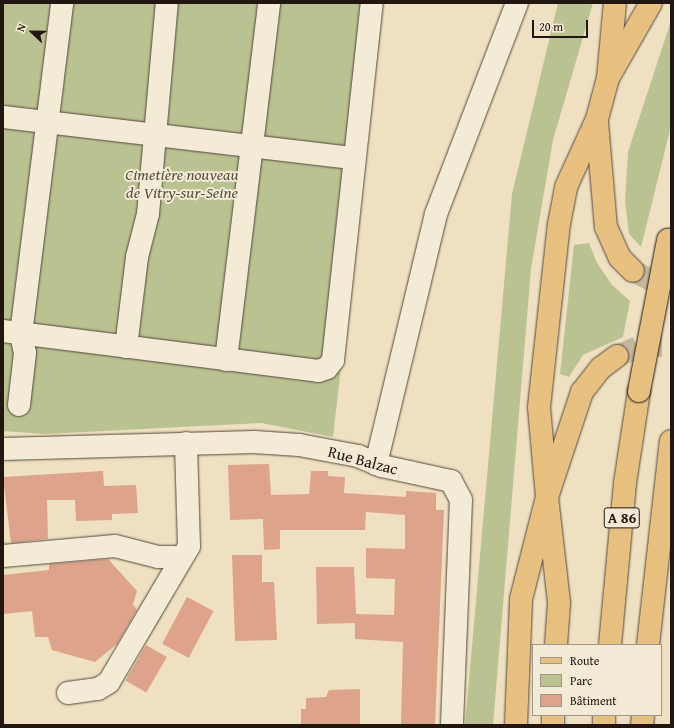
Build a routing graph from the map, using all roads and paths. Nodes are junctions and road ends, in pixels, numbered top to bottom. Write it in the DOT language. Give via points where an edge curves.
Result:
graph roads {
  1 [pos="62,3"];
  2 [pos="167,3"];
  3 [pos="269,3"];
  4 [pos="372,3"];
  5 [pos="517,3"];
  6 [pos="615,3"];
  7 [pos="651,3"];
  8 [pos="608,78"];
  9 [pos="3,117"];
  10 [pos="597,120"];
  11 [pos="48,122"];
  12 [pos="152,135"];
  13 [pos="252,147"];
  14 [pos="354,158"];
  15 [pos="669,233"];
  16 [pos="633,271"];
  17 [pos="12,332"];
  18 [pos="126,347"];
  19 [pos="617,356"];
  20 [pos="226,360"];
  21 [pos="19,405"];
  22 [pos="671,441"];
  23 [pos="186,443"];
  24 [pos="3,449"];
  25 [pos="376,464"];
  26 [pos="547,496"];
  27 [pos="3,556"];
  28 [pos="182,557"];
  29 [pos="556,644"];
  30 [pos="610,644"];
  31 [pos="648,644"];
  32 [pos="68,692"];
  33 [pos="452,725"];
  34 [pos="516,725"];
  1 -- 11 [label="street"];
  2 -- 12 [label="street"];
  3 -- 13 [label="street"];
  4 -- 14 [label="street"];
  5 -- 25 [label="street" via="436,214"];
  6 -- 8 [label="main road"];
  7 -- 8 [label="main road"];
  8 -- 10 [label="main road"];
  9 -- 11 [label="street"];
  10 -- 16 [label="main road" via="606,227 620,258"];
  10 -- 26 [label="main road" via="566,187 549,294 539,407"];
  11 -- 12 [label="street"];
  11 -- 17 [label="street"];
  12 -- 13 [label="street"];
  12 -- 18 [label="street" via="155,154 148,214 137,257"];
  13 -- 14 [label="street"];
  13 -- 20 [label="street"];
  14 -- 20 [label="street" via="333,360 328,368 318,371"];
  15 -- 30 [label="main road, A 86, bridge" via="639,391 625,483"];
  17 -- 18 [label="street"];
  17 -- 21 [label="street" via="25,353"];
  18 -- 20 [label="street"];
  19 -- 26 [label="main road" via="601,368 582,392"];
  22 -- 31 [label="main road, A 86"];
  23 -- 24 [label="street, Rue Balzac"];
  23 -- 25 [label="street, Rue Balzac" via="299,445 358,456"];
  23 -- 28 [label="street" via="189,546"];
  25 -- 33 [label="street, Rue Balzac" via="451,481 461,500"];
  26 -- 29 [label="main road" via="559,603"];
  26 -- 34 [label="main road" via="521,599"];
  27 -- 28 [label="street" via="115,546 158,556"];
  28 -- 32 [label="street" via="109,682 98,689"];
}
